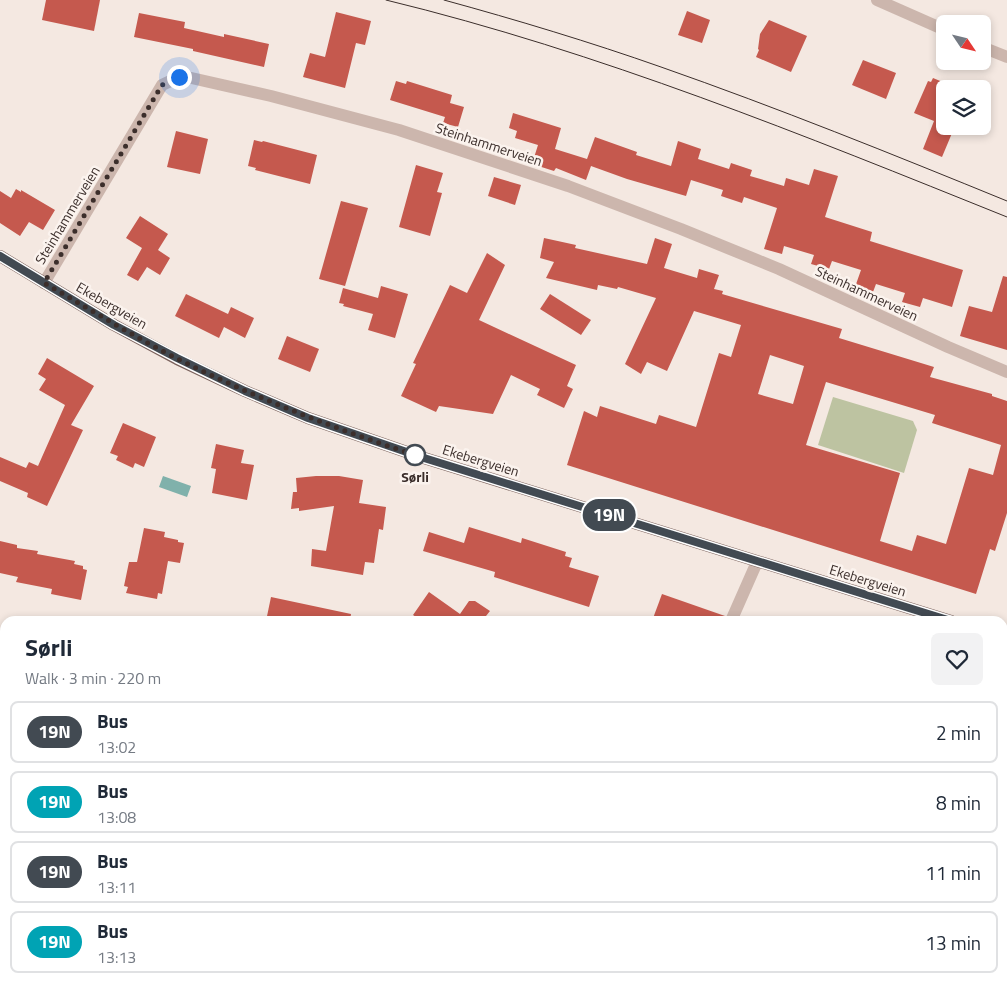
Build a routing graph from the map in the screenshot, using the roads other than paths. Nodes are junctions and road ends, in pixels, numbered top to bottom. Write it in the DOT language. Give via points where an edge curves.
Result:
graph roads {
  1 [pos="877,0"];
  2 [pos="936,26"];
  3 [pos="991,51"];
  4 [pos="1007,57"];
  5 [pos="0,256"];
  6 [pos="44,283"];
  7 [pos="1007,372"];
  8 [pos="757,562"];
  9 [pos="733,616"];
  10 [pos="935,616"];
  1 -- 2 [label="street"];
  3 -- 4 [label="street"];
  5 -- 6 [label="main road, Ekebergveien"];
  6 -- 7 [label="street, Steinhammerveien" via="162,85 187,77 399,130 568,186 780,269"];
  6 -- 8 [label="main road, Ekebergveien" via="177,358 308,418 424,458"];
  8 -- 9 [label="street"];
  8 -- 10 [label="main road, Ekebergveien"];
}
